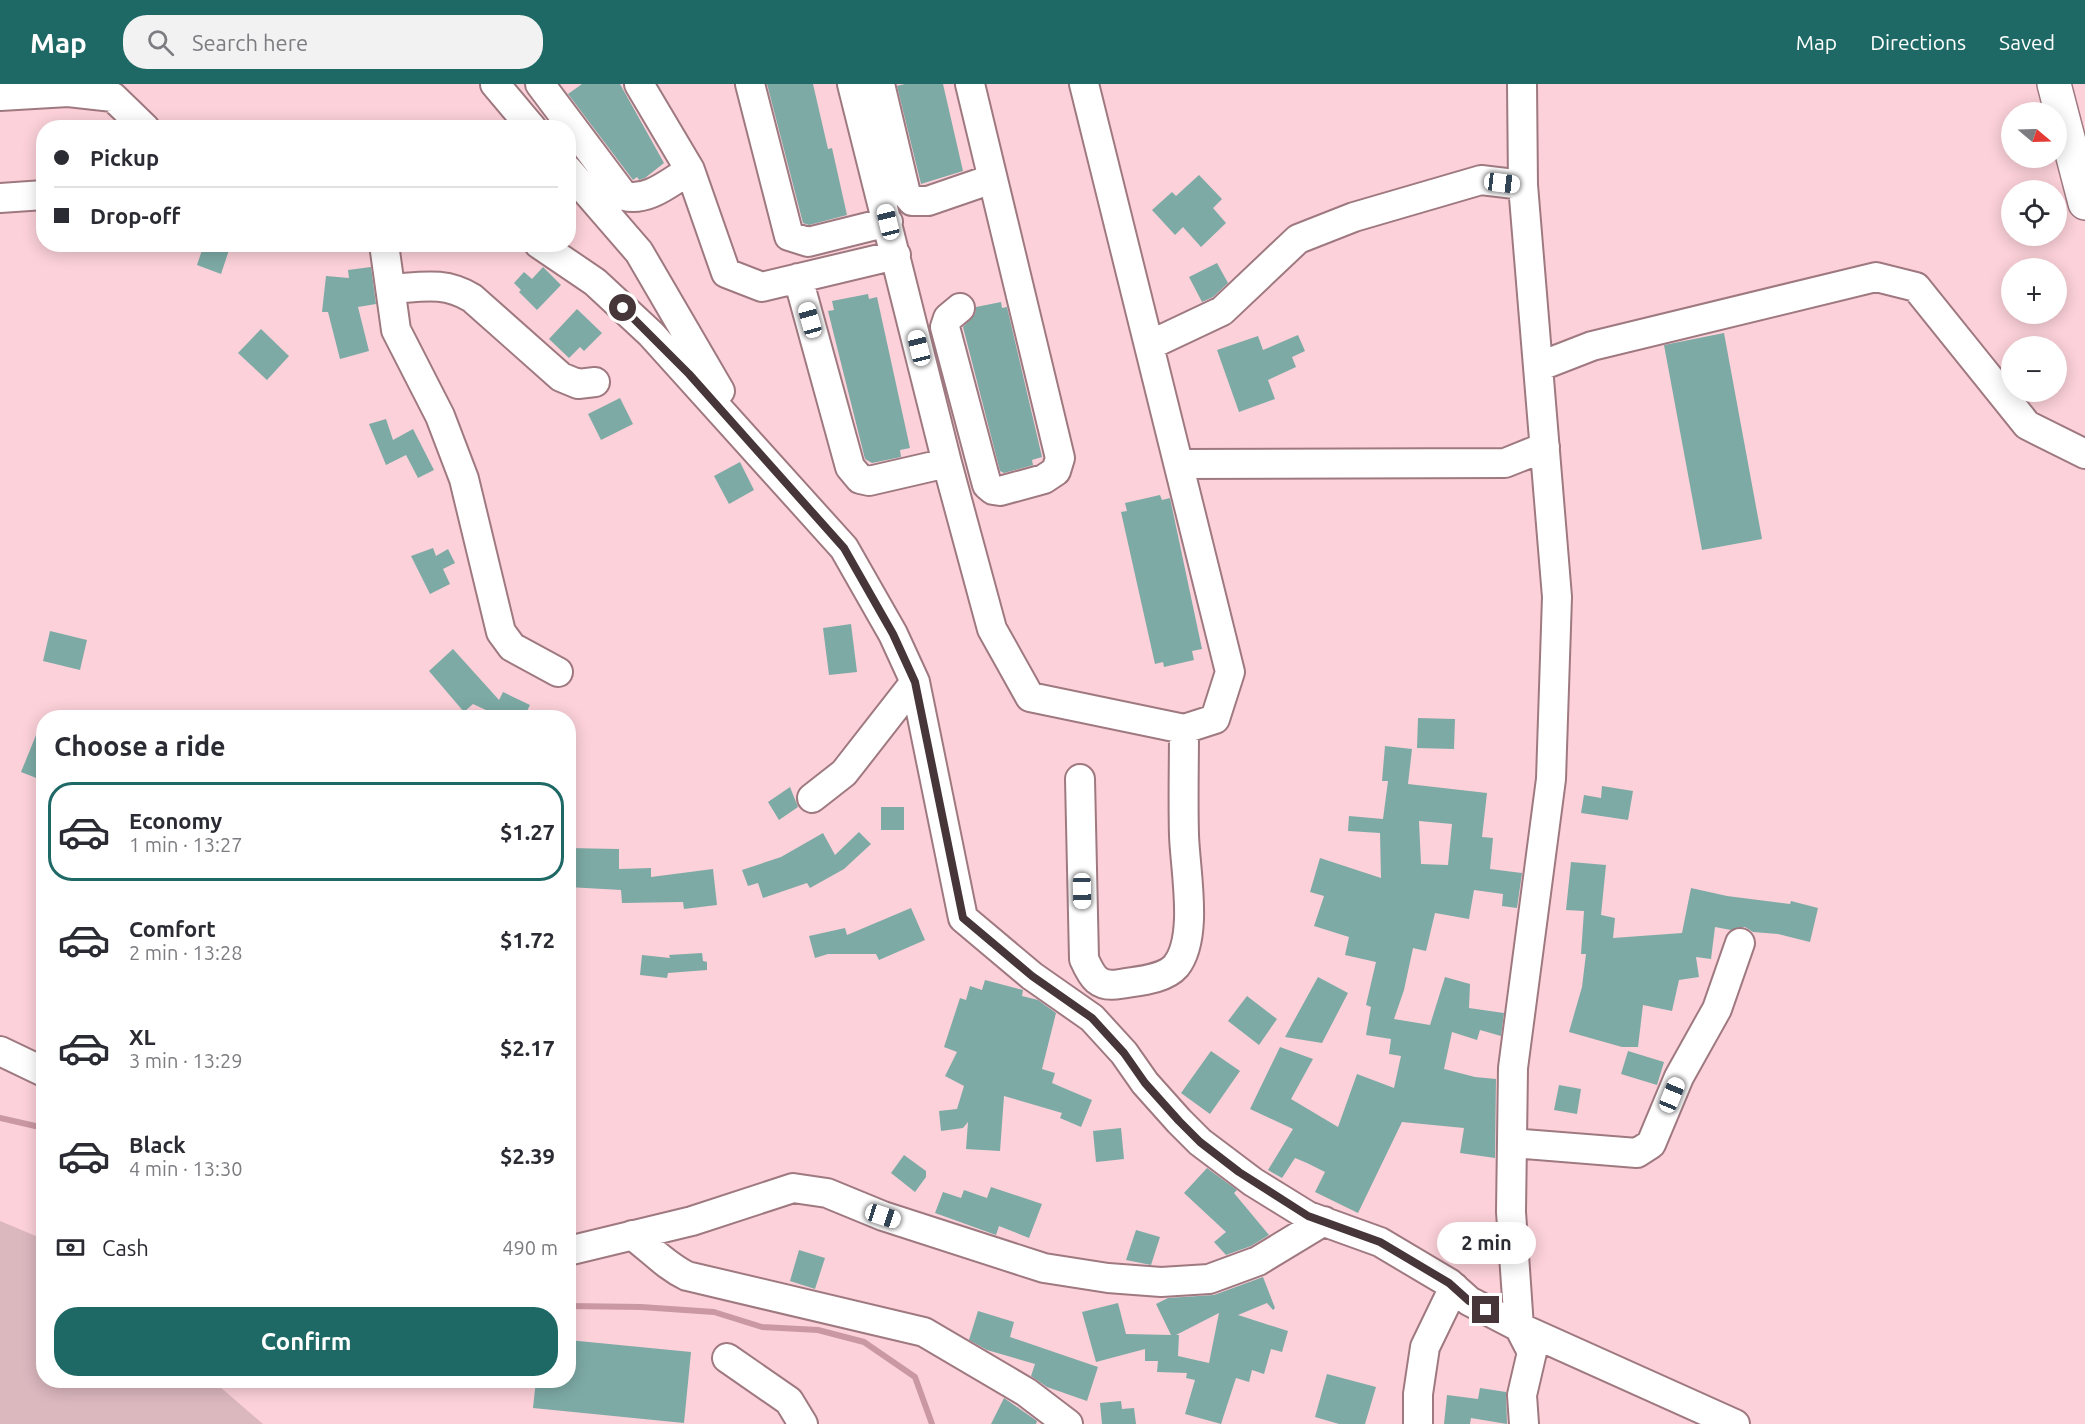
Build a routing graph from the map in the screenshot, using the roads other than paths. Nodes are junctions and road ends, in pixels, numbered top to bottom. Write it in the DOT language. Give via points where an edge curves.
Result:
graph roads {
  1 [pos="495,84"];
  2 [pos="540,84"];
  3 [pos="639,84"];
  4 [pos="750,84"];
  5 [pos="852,84"];
  6 [pos="880,84"];
  7 [pos="970,84"];
  8 [pos="1084,84"];
  9 [pos="1522,84"];
  10 [pos="2054,84"];
  11 [pos="0,96"];
  12 [pos="137,120"];
  13 [pos="525,120"];
  14 [pos="567,120"];
  15 [pos="576,132"];
  16 [pos="690,170"];
  17 [pos="576,179"];
  18 [pos="992,179"];
  19 [pos="1523,185"];
  20 [pos="36,196"];
  21 [pos="0,198"];
  22 [pos="2085,203"];
  23 [pos="888,222"];
  24 [pos="385,252"];
  25 [pos="551,252"];
  26 [pos="896,255"];
  27 [pos="798,278"];
  28 [pos="390,289"];
  29 [pos="960,308"];
  30 [pos="1150,345"];
  31 [pos="1538,367"];
  32 [pos="595,382"];
  33 [pos="750,442"];
  34 [pos="1545,447"];
  35 [pos="2085,454"];
  36 [pos="947,463"];
  37 [pos="1180,464"];
  38 [pos="558,672"];
  39 [pos="915,682"];
  40 [pos="1184,729"];
  41 [pos="1080,779"];
  42 [pos="812,798"];
  43 [pos="1740,943"];
  44 [pos="0,1051"];
  45 [pos="36,1068"];
  46 [pos="1512,1143"];
  47 [pos="1324,1221"];
  48 [pos="632,1236"];
  49 [pos="576,1249"];
  50 [pos="1454,1287"];
  51 [pos="1519,1327"];
  52 [pos="727,1358"];
  53 [pos="804,1424"];
  54 [pos="1068,1424"];
  55 [pos="1418,1424"];
  56 [pos="1524,1424"];
  57 [pos="1735,1424"];
  1 -- 13 [label="street"];
  2 -- 14 [label="street"];
  3 -- 16 [label="street"];
  4 -- 23 [label="street" via="789,236 808,242"];
  5 -- 23 [label="street"];
  6 -- 18 [label="street" via="906,194 912,201 928,201"];
  7 -- 18 [label="street"];
  8 -- 30 [label="street"];
  9 -- 19 [label="street"];
  10 -- 22 [label="main road"];
  11 -- 12 [label="street" via="68,92 113,97"];
  15 -- 16 [label="street" via="624,196 645,196"];
  16 -- 27 [label="street" via="726,273 762,287"];
  17 -- 33 [label="street" via="639,252"];
  18 -- 29 [label="street" via="1060,458 1056,471 1044,479 1000,491 987,485 945,327 948,318"];
  19 -- 30 [label="street" via="1481,180 1354,217 1298,239 1222,311"];
  19 -- 31 [label="street"];
  20 -- 21 [label="street"];
  23 -- 26 [label="street"];
  24 -- 28 [label="street"];
  25 -- 33 [label="street" via="595,282 651,334"];
  26 -- 27 [label="street"];
  26 -- 36 [label="street"];
  27 -- 36 [label="street" via="850,467 869,481"];
  28 -- 32 [label="street" via="455,288 472,298 561,377 578,384"];
  28 -- 38 [label="street" via="396,330 440,416 464,478 501,632 512,647"];
  30 -- 37 [label="street"];
  31 -- 34 [label="street"];
  31 -- 35 [label="street" via="1592,346 1876,277 1916,287 2027,425"];
  33 -- 39 [label="street" via="844,548 893,634"];
  34 -- 37 [label="street" via="1505,463"];
  34 -- 46 [label="street" via="1557,597 1551,779 1513,1068"];
  36 -- 40 [label="street" via="992,628 1030,697"];
  37 -- 40 [label="street" via="1230,672 1215,719"];
  39 -- 42 [label="street" via="844,773"];
  39 -- 47 [label="street" via="963,918 1032,976 1092,1018 1200,1142 1290,1206"];
  40 -- 41 [label="street" via="1184,838 1190,903 1184,947 1175,967 1153,979 1108,986 1093,979 1084,959"];
  43 -- 46 [label="street" via="1717,1009 1679,1077 1651,1144 1637,1153"];
  44 -- 45 [label="street"];
  46 -- 51 [label="street" via="1511,1212"];
  47 -- 48 [label="street" via="1258,1261 1209,1278 1161,1281 1044,1268 883,1216 827,1193 793,1188"];
  47 -- 50 [label="street" via="1380,1242"];
  48 -- 49 [label="street"];
  48 -- 54 [label="street" via="661,1256 670,1268 687,1276 924,1332 1026,1392"];
  50 -- 51 [label="street" via="1469,1301"];
  50 -- 55 [label="street" via="1425,1347"];
  51 -- 56 [label="street" via="1532,1352 1522,1395"];
  51 -- 57 [label="street"];
  52 -- 53 [label="street" via="789,1401"];
}
